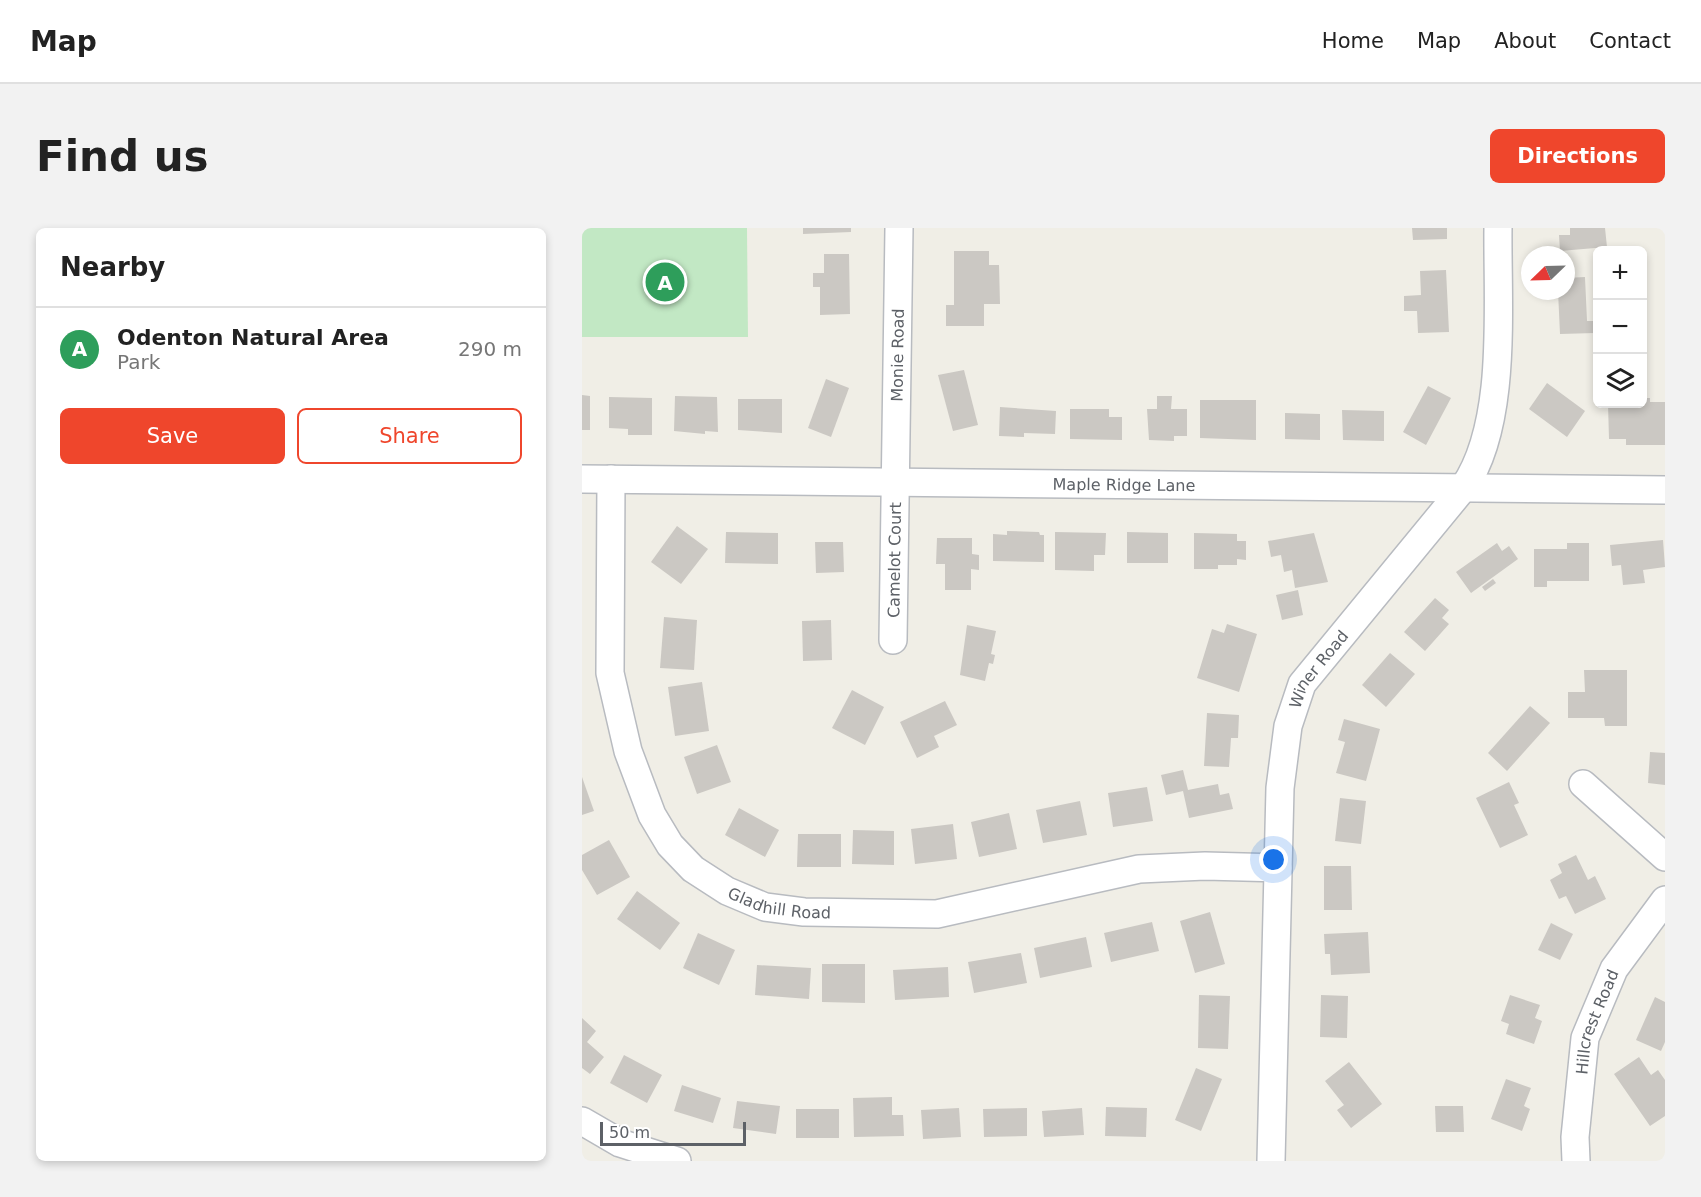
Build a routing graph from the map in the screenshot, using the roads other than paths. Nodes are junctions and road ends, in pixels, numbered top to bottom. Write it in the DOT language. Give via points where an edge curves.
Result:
graph roads {
  1 [pos="899,228"];
  2 [pos="1498,228"];
  3 [pos="582,479"];
  4 [pos="611,479"];
  5 [pos="896,481"];
  6 [pos="1464,488"];
  7 [pos="1665,490"];
  8 [pos="893,640"];
  9 [pos="1583,784"];
  10 [pos="1665,857"];
  11 [pos="1278,868"];
  12 [pos="1665,900"];
  13 [pos="582,1121"];
  14 [pos="677,1161"];
  15 [pos="1271,1161"];
  16 [pos="1576,1161"];
  1 -- 5 [label="street, Monie Road"];
  2 -- 6 [label="street, Winer Road" via="1495,400 1478,467"];
  3 -- 4 [label="street, Maple Ridge Lane"];
  4 -- 5 [label="street, Maple Ridge Lane"];
  4 -- 11 [label="street, Gladhill Road" via="610,673 628,751 652,815 670,845 693,869 727,891 765,907 804,912 938,914 1139,869"];
  5 -- 6 [label="street, Maple Ridge Lane"];
  5 -- 8 [label="street, Camelot Court"];
  6 -- 7 [label="street, Maple Ridge Lane"];
  6 -- 11 [label="street, Winer Road" via="1302,684 1288,726 1280,788"];
  9 -- 10 [label="street"];
  11 -- 15 [label="street, Winer Road"];
  12 -- 16 [label="street, Hillcrest Road" via="1614,969 1585,1038"];
  13 -- 14 [label="street" via="620,1143"];
}
